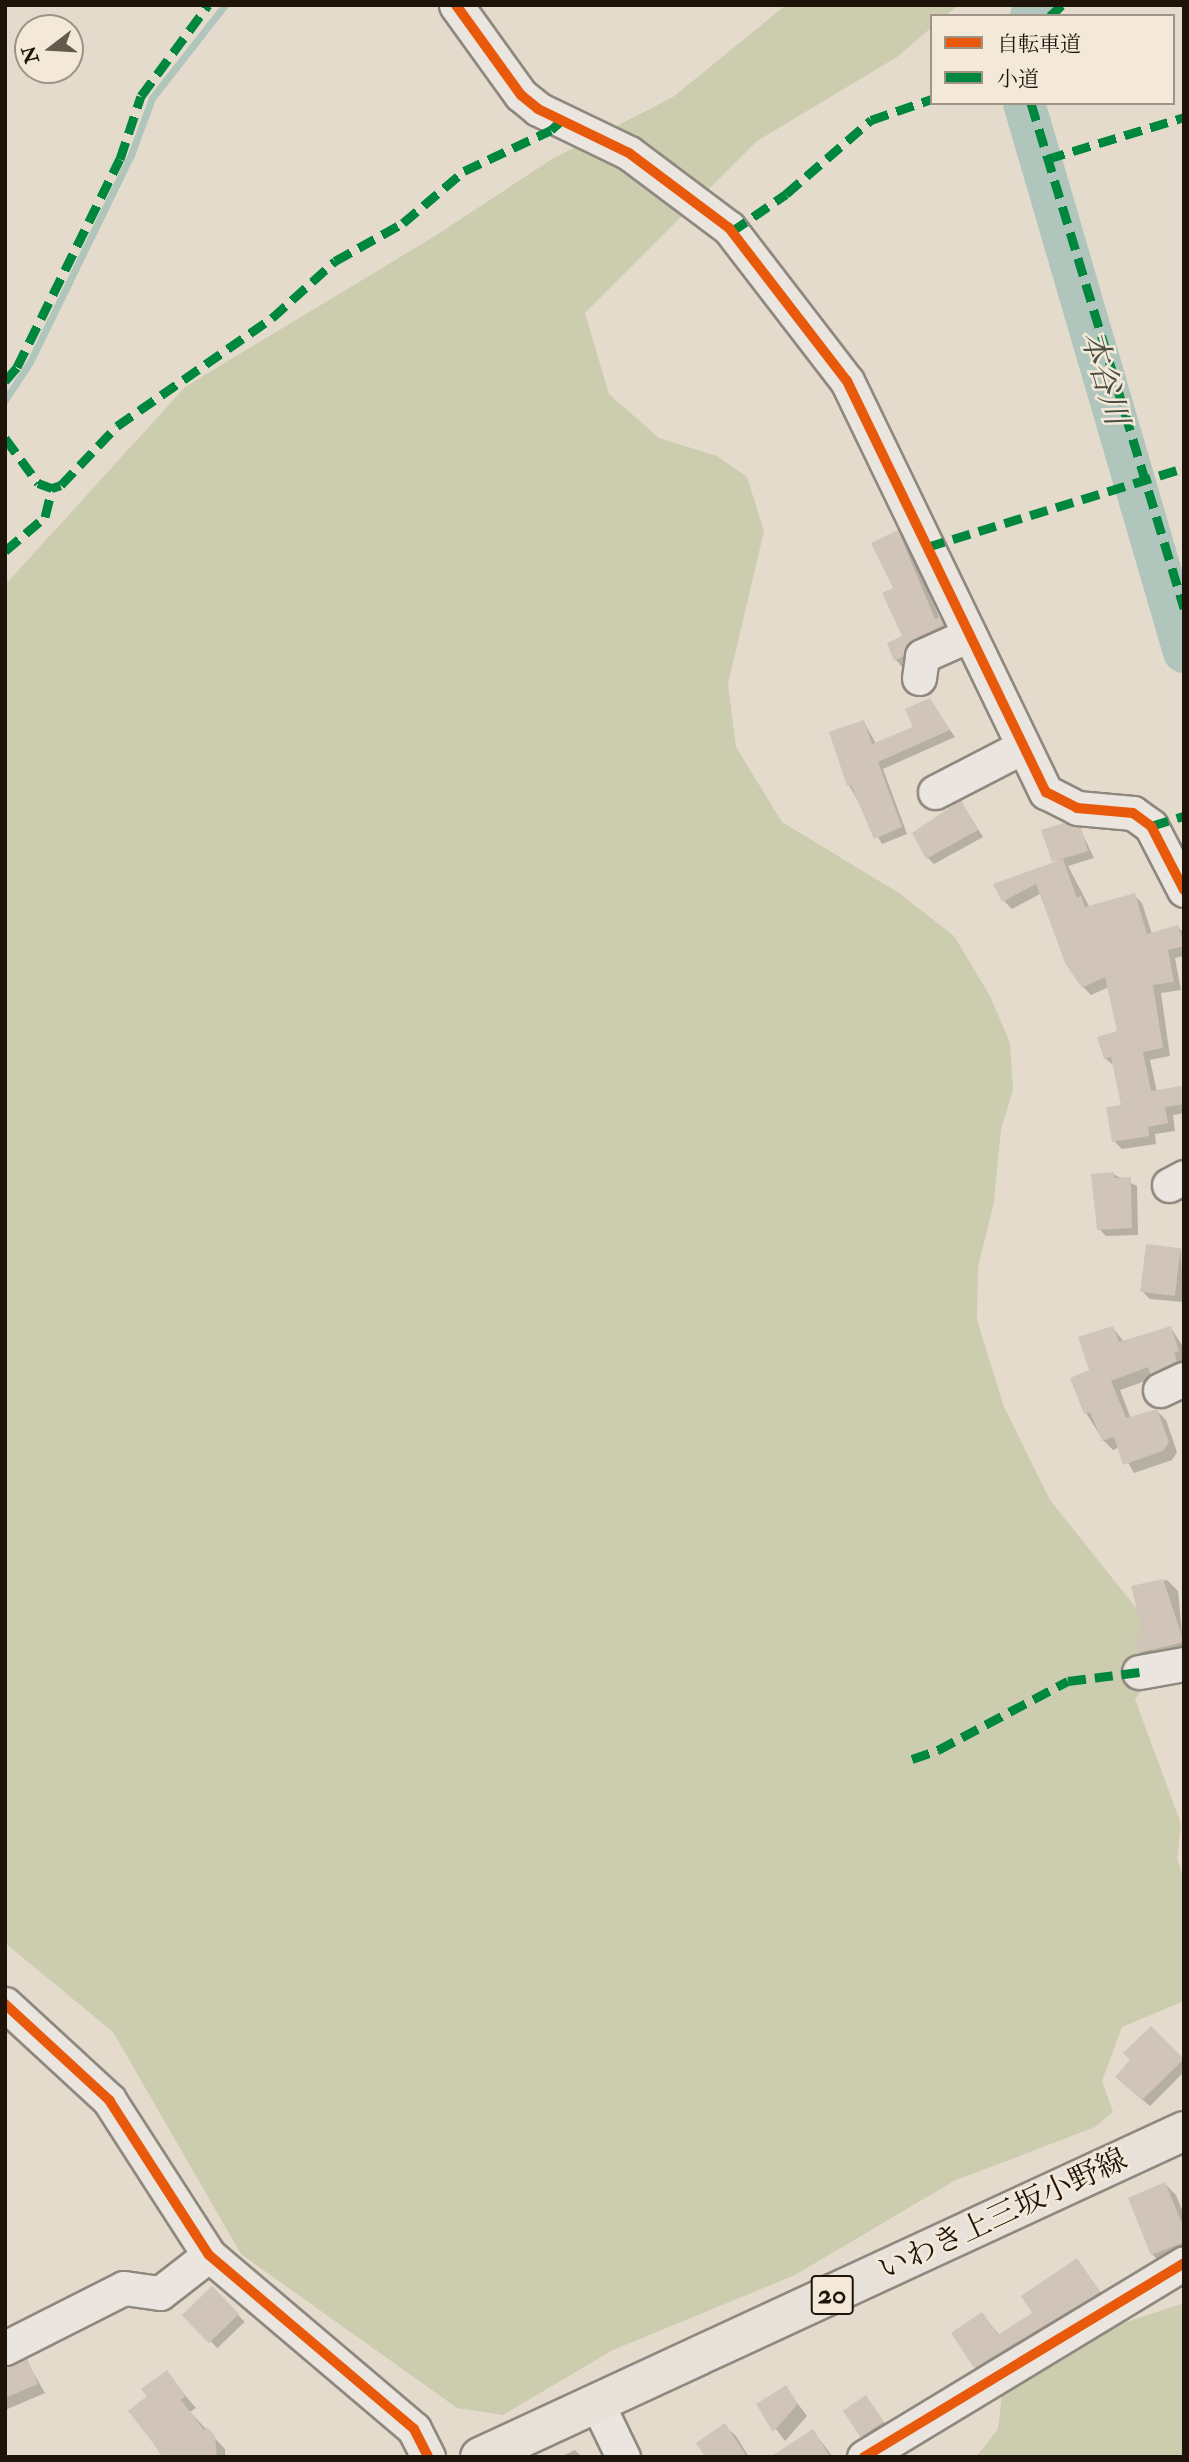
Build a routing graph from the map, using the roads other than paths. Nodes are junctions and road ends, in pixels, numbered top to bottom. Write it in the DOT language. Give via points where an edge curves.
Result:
graph roads {
  1 [pos="456,5"];
  2 [pos="969,635"];
  3 [pos="919,678"];
  4 [pos="1022,747"];
  5 [pos="935,792"];
  6 [pos="1184,890"];
  7 [pos="1184,1664"];
  8 [pos="1139,1672"];
  9 [pos="5,2004"];
  10 [pos="1184,2131"];
  11 [pos="209,2255"];
  12 [pos="1184,2263"];
  13 [pos="5,2348"];
  14 [pos="597,2403"];
  15 [pos="428,2457"];
  16 [pos="480,2457"];
  17 [pos="623,2457"];
  18 [pos="863,2457"];
  1 -- 2 [label="street" via="521,95 538,109 629,153 729,228 847,381"];
  2 -- 3 [label="street" via="922,656"];
  2 -- 4 [label="street"];
  4 -- 5 [label="street"];
  4 -- 6 [label="street" via="1046,792 1061,802 1077,808 1133,813 1151,826"];
  7 -- 8 [label="street"];
  9 -- 11 [label="street" via="109,2099"];
  10 -- 14 [label="main road, いわき上三坂小野線 / 20"];
  11 -- 13 [label="street" via="160,2293 124,2288"];
  11 -- 15 [label="street" via="414,2429"];
  12 -- 18 [label="street"];
  14 -- 16 [label="main road, いわき上三坂小野線 / 20"];
  14 -- 17 [label="street"];
}
